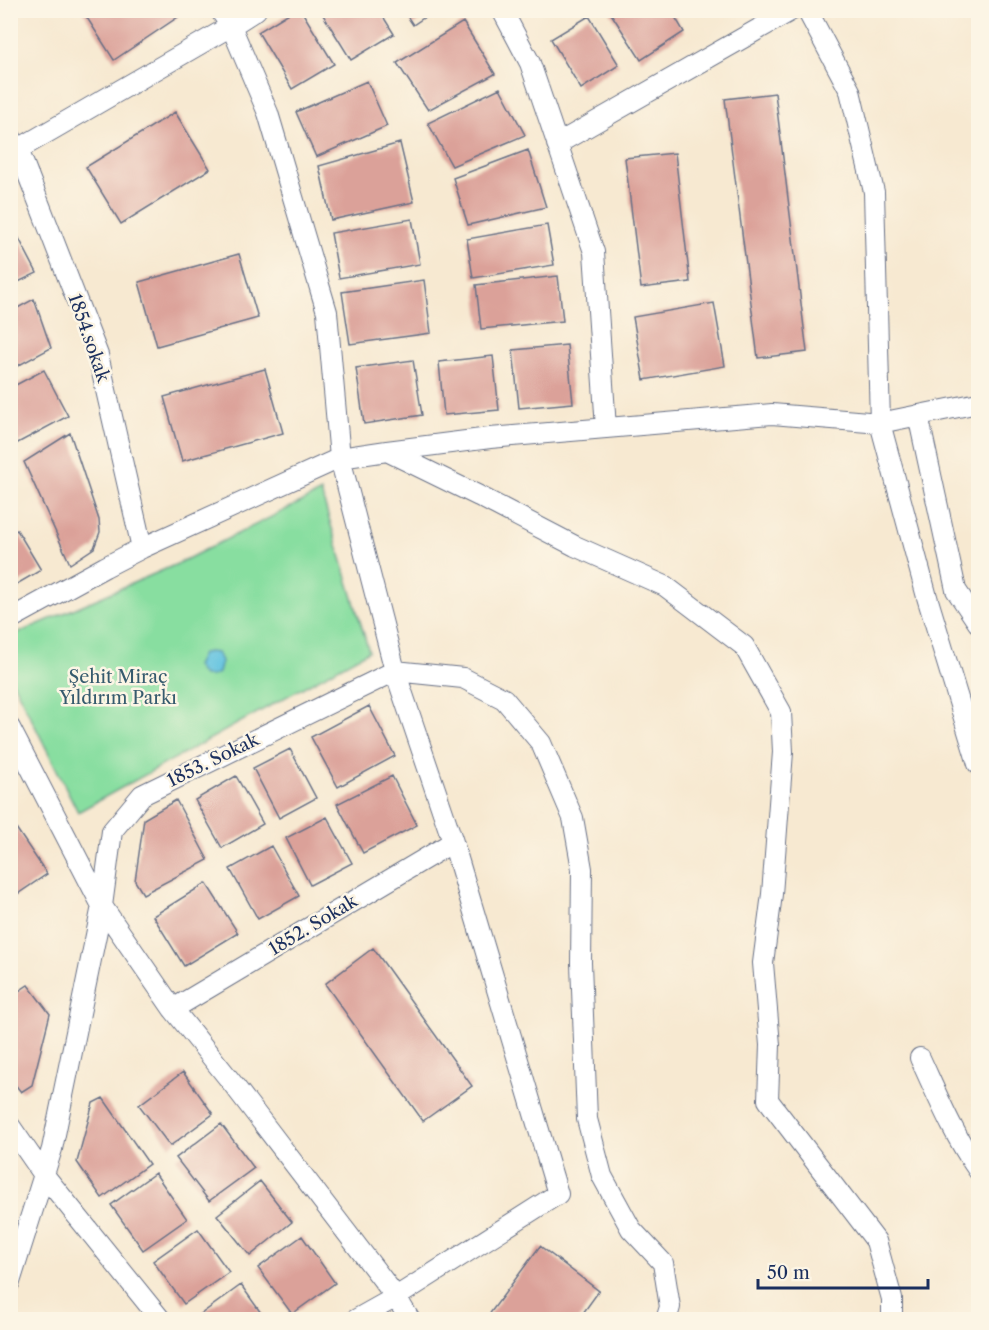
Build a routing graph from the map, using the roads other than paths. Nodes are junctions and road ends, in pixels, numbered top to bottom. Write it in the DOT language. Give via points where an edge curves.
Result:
graph roads {
  1 [pos="256,10"];
  2 [pos="502,10"];
  3 [pos="792,10"];
  4 [pos="807,10"];
  5 [pos="225,19"];
  6 [pos="557,144"];
  7 [pos="13,146"];
  8 [pos="978,403"];
  9 [pos="918,415"];
  10 [pos="880,423"];
  11 [pos="606,428"];
  12 [pos="387,451"];
  13 [pos="340,458"];
  14 [pos="142,548"];
  15 [pos="10,619"];
  16 [pos="978,623"];
  17 [pos="395,671"];
  18 [pos="10,728"];
  19 [pos="978,764"];
  20 [pos="453,842"];
  21 [pos="102,906"];
  22 [pos="173,1008"];
  23 [pos="920,1058"];
  24 [pos="10,1126"];
  25 [pos="978,1170"];
  26 [pos="44,1175"];
  27 [pos="10,1282"];
  28 [pos="396,1297"];
  29 [pos="161,1320"];
  30 [pos="355,1320"];
  31 [pos="410,1320"];
  32 [pos="666,1320"];
  33 [pos="892,1320"];
  1 -- 5 [label="street"];
  2 -- 6 [label="street" via="530,63"];
  3 -- 6 [label="street"];
  4 -- 10 [label="street" via="850,91 874,192"];
  5 -- 7 [label="street"];
  5 -- 13 [label="street" via="268,112 327,312"];
  6 -- 11 [label="street" via="594,252"];
  7 -- 14 [label="street, 1854.sokak" via="98,355"];
  8 -- 9 [label="street"];
  9 -- 10 [label="street"];
  9 -- 16 [label="street" via="956,590"];
  10 -- 11 [label="street" via="772,414"];
  10 -- 19 [label="street"];
  11 -- 12 [label="street"];
  12 -- 13 [label="street"];
  12 -- 33 [label="street" via="575,546 665,586 744,646 781,712 783,752 763,963 770,1045 768,1100 876,1241 892,1299"];
  13 -- 14 [label="street"];
  13 -- 17 [label="street"];
  14 -- 15 [label="street"];
  17 -- 20 [label="street"];
  17 -- 21 [label="street, 1853. Sokak" via="142,795 112,831"];
  17 -- 32 [label="street" via="463,678 504,699 541,742 573,818 582,869 587,1119 602,1176 631,1228 663,1263 670,1307"];
  18 -- 21 [label="street"];
  20 -- 22 [label="street, 1852. Sokak"];
  20 -- 28 [label="street" via="558,1194"];
  21 -- 22 [label="street"];
  21 -- 26 [label="street, 1853. Sokak"];
  22 -- 28 [label="street"];
  23 -- 25 [label="street" via="946,1117"];
  24 -- 26 [label="street"];
  26 -- 27 [label="street, 1853. Sokak"];
  26 -- 29 [label="street"];
  28 -- 30 [label="street"];
  28 -- 31 [label="street"];
}
